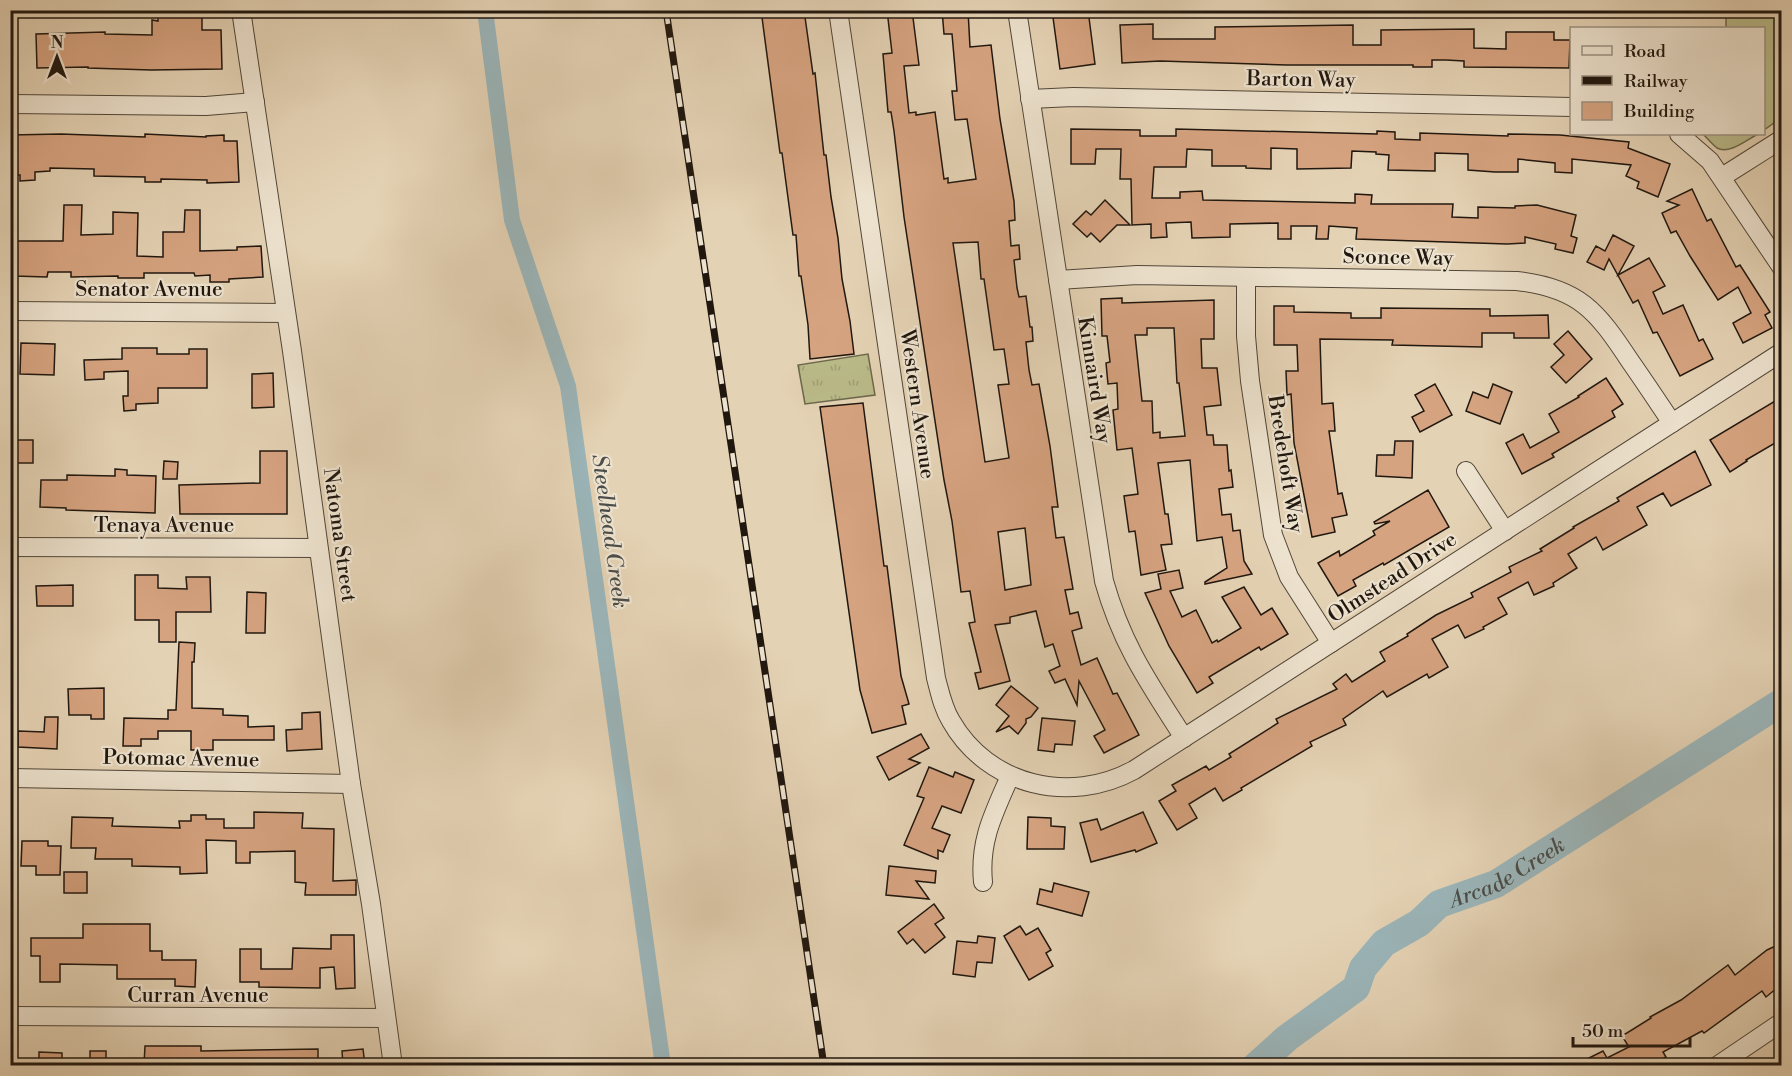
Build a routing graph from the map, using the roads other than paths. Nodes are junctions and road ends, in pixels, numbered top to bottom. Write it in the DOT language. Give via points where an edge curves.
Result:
graph roads {
  1 [pos="241,10"];
  2 [pos="838,10"];
  3 [pos="1017,10"];
  4 [pos="1030,99"];
  5 [pos="255,102"];
  6 [pos="10,104"];
  7 [pos="1570,107"];
  8 [pos="1680,135"];
  9 [pos="1782,139"];
  10 [pos="1722,177"];
  11 [pos="1782,268"];
  12 [pos="1246,277"];
  13 [pos="1058,280"];
  14 [pos="10,311"];
  15 [pos="286,313"];
  16 [pos="1782,352"];
  17 [pos="1672,423"];
  18 [pos="1466,471"];
  19 [pos="1504,531"];
  20 [pos="10,547"];
  21 [pos="318,548"];
  22 [pos="1331,643"];
  23 [pos="1184,738"];
  24 [pos="1010,776"];
  25 [pos="10,778"];
  26 [pos="351,784"];
  27 [pos="983,882"];
  28 [pos="10,1016"];
  29 [pos="386,1018"];
  30 [pos="1782,1022"];
  31 [pos="393,1065"];
  32 [pos="1717,1065"];
  1 -- 5 [label="street, Natoma Street"];
  2 -- 24 [label="street, Western Avenue" via="936,678 951,721 964,740 989,764"];
  3 -- 4 [label="street, Kinnaird Way"];
  4 -- 7 [label="street, Barton Way"];
  4 -- 13 [label="street, Kinnaird Way"];
  5 -- 6 [label="street" via="206,106"];
  5 -- 15 [label="street, Natoma Street"];
  8 -- 10 [label="street"];
  9 -- 10 [label="street"];
  10 -- 11 [label="street"];
  12 -- 13 [label="street, Sconce Way" via="1137,275"];
  12 -- 17 [label="street, Sconce Way" via="1517,281 1552,287 1578,300 1601,320"];
  12 -- 22 [label="street, Bredehoft Way" via="1250,381 1273,536 1289,577"];
  13 -- 23 [label="street, Kinnaird Way" via="1104,581 1126,644"];
  14 -- 15 [label="street, Senator Avenue"];
  15 -- 21 [label="street, Natoma Street"];
  16 -- 17 [label="street, Olmstead Drive"];
  17 -- 19 [label="street, Olmstead Drive"];
  18 -- 19 [label="street"];
  19 -- 22 [label="street, Olmstead Drive"];
  20 -- 21 [label="street, Tenaya Avenue"];
  21 -- 26 [label="street, Natoma Street"];
  22 -- 23 [label="street, Olmstead Drive"];
  23 -- 24 [label="street, Olmstead Drive" via="1134,770 1102,784 1056,788"];
  24 -- 27 [label="street" via="986,832"];
  25 -- 26 [label="street, Potomac Avenue"];
  26 -- 29 [label="street, Natoma Street"];
  28 -- 29 [label="street, Curran Avenue"];
  29 -- 31 [label="street, Natoma Street"];
  30 -- 32 [label="street"];
}
